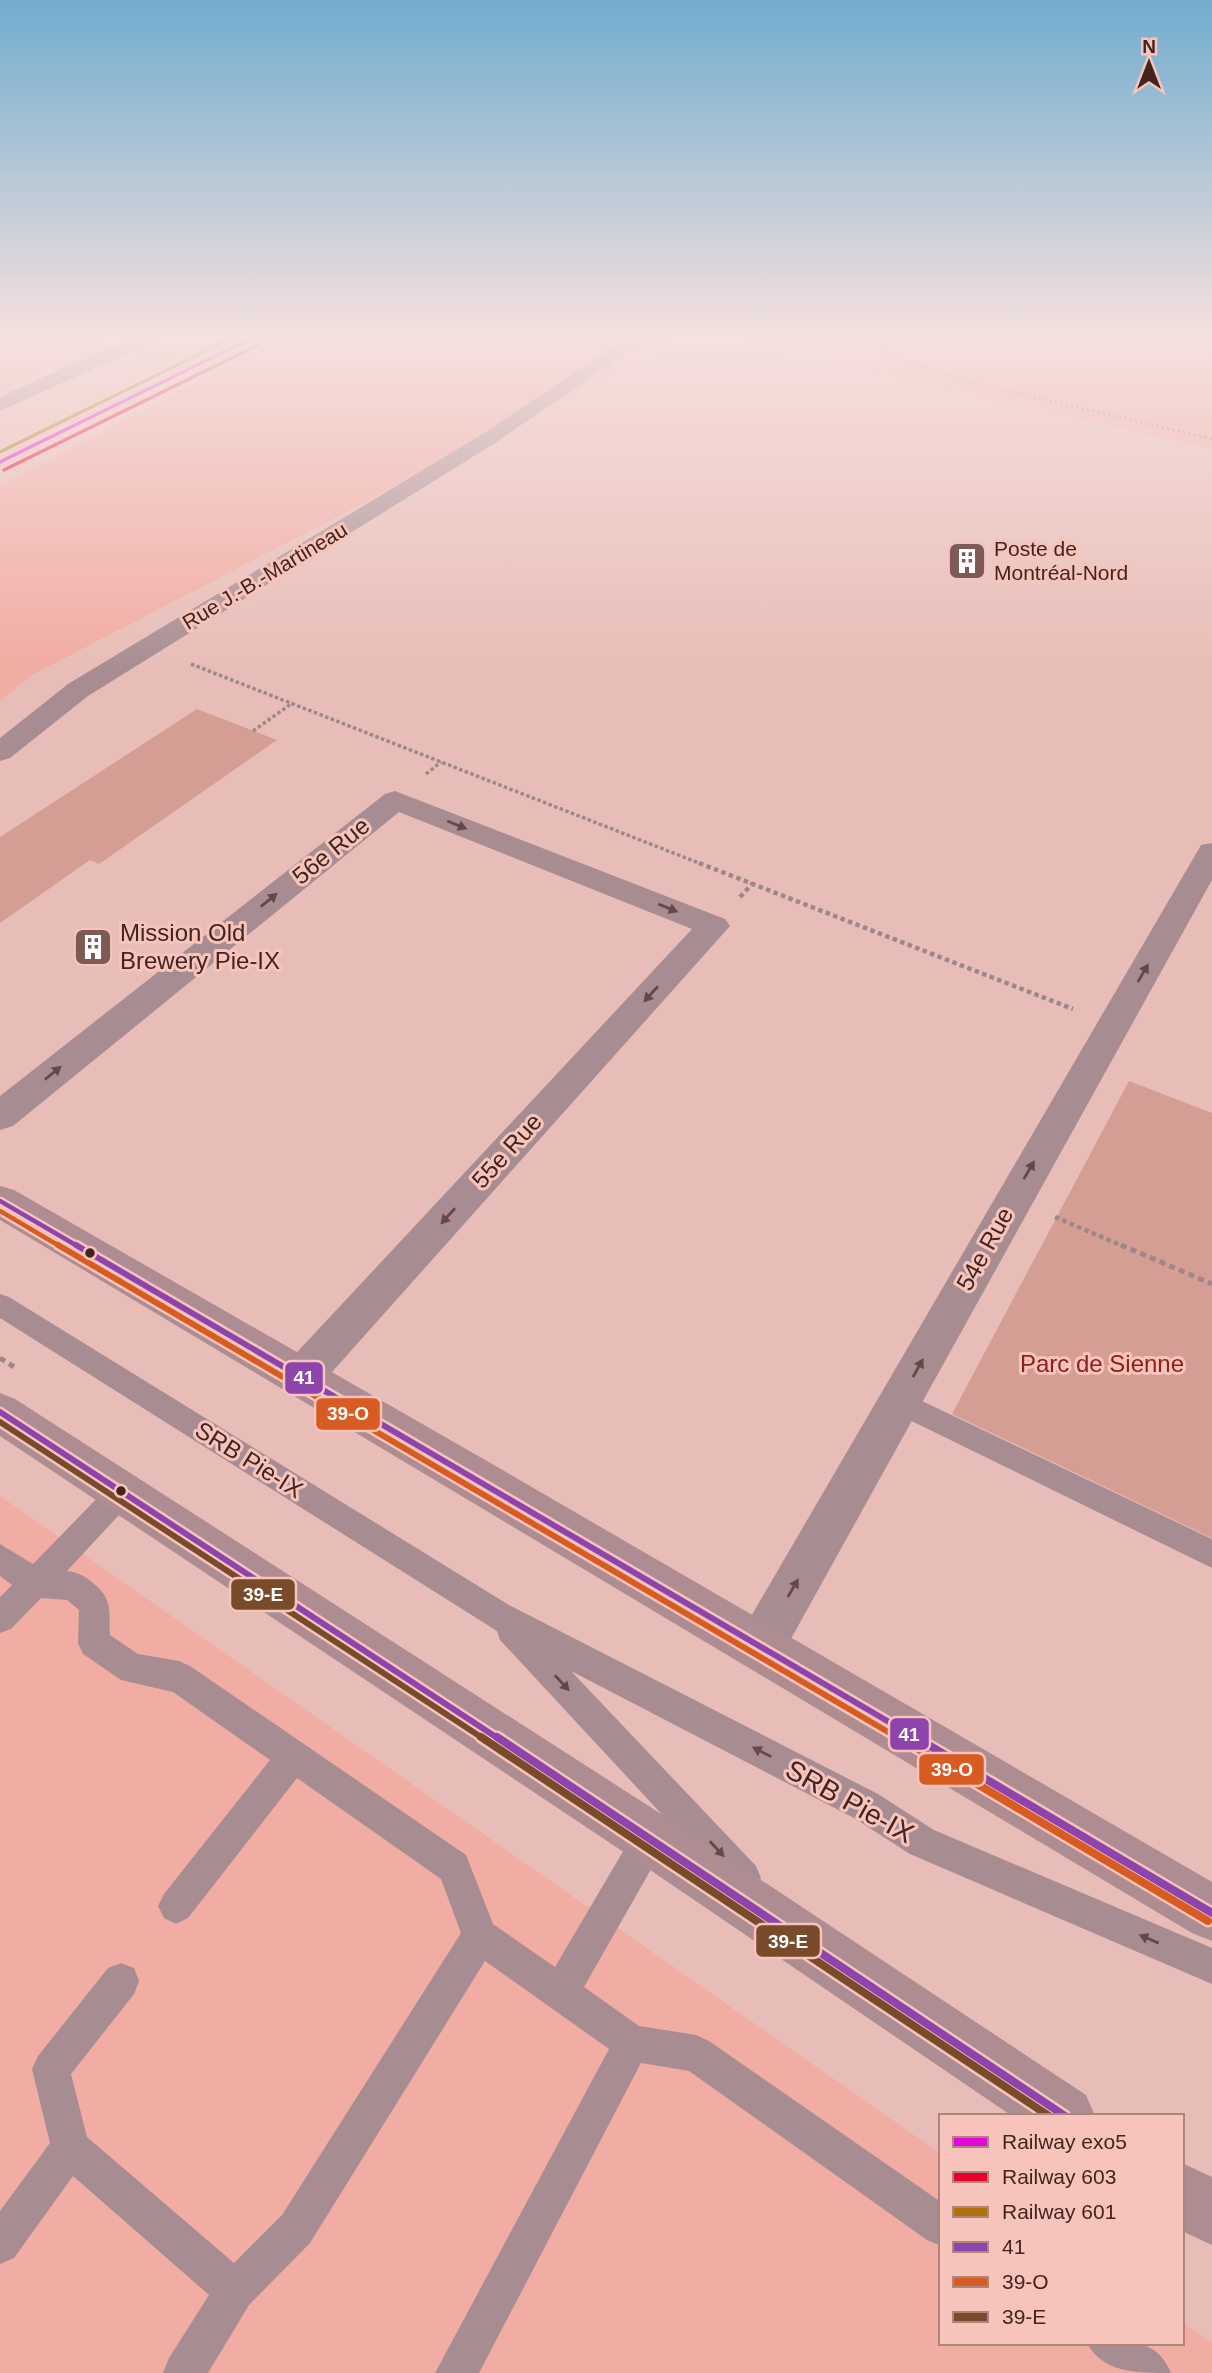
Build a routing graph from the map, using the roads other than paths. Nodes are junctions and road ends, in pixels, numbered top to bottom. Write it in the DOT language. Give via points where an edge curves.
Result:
graph roads {
  1 [pos="474,448"];
  2 [pos="0,752"];
  3 [pos="1212,852"];
  4 [pos="714,926"];
  5 [pos="0,1116"];
  6 [pos="0,1201"];
  7 [pos="0,1305"];
  8 [pos="301,1377"];
  9 [pos="899,1402"];
  10 [pos="0,1412"];
  11 [pos="122,1492"];
  12 [pos="1212,1554"];
  13 [pos="0,1558"];
  14 [pos="35,1583"];
  15 [pos="498,1616"];
  16 [pos="0,1618"];
  17 [pos="760,1647"];
  18 [pos="294,1756"];
  19 [pos="650,1838"];
  20 [pos="176,1906"];
  21 [pos="1212,1913"];
  22 [pos="480,1936"];
  23 [pos="802,1940"];
  24 [pos="1212,1966"];
  25 [pos="121,1981"];
  26 [pos="562,1991"];
  27 [pos="632,2043"];
  28 [pos="1062,2114"];
  29 [pos="70,2148"];
  30 [pos="1184,2195"];
  31 [pos="1212,2214"];
  32 [pos="939,2225"];
  33 [pos="0,2244"];
  34 [pos="235,2291"];
  35 [pos="1111,2345"];
  36 [pos="184,2373"];
  37 [pos="456,2373"];
  38 [pos="1150,2373"];
  1 -- 2 [label="street, Rue J.-B.-Martineau" via="78,690"];
  9 -- 3 [label="street, 54e Rue, one-way"];
  5 -- 4 [label="street, 56e Rue, one-way" via="395,800"];
  4 -- 8 [label="street, 55e Rue, one-way"];
  6 -- 8 [label="main road"];
  7 -- 15 [label="lane, SRB Pie-IX"];
  8 -- 17 [label="main road"];
  9 -- 12 [label="lane"];
  17 -- 9 [label="street, 54e Rue, one-way"];
  10 -- 11 [label="main road"];
  11 -- 14 [label="lane"];
  11 -- 19 [label="main road"];
  13 -- 14 [label="lane"];
  14 -- 16 [label="lane"];
  14 -- 18 [label="lane" via="73,1586 94,1603 94,1643 132,1669 179,1677"];
  15 -- 23 [label="lane, SRB Pie-IX, one-way"];
  24 -- 15 [label="lane, SRB Pie-IX, one-way" via="922,1842 866,1805"];
  17 -- 21 [label="main road"];
  18 -- 20 [label="lane"];
  18 -- 22 [label="lane" via="454,1867"];
  19 -- 23 [label="main road"];
  19 -- 26 [label="lane"];
  22 -- 26 [label="lane"];
  22 -- 34 [label="lane" via="296,2229"];
  23 -- 28 [label="main road"];
  25 -- 29 [label="lane" via="51,2069"];
  26 -- 27 [label="lane"];
  27 -- 32 [label="lane" via="696,2053"];
  27 -- 37 [label="lane"];
  29 -- 33 [label="lane"];
  29 -- 34 [label="lane"];
  30 -- 31 [label="main road"];
  34 -- 36 [label="lane"];
  35 -- 38 [label="lane"];
}
